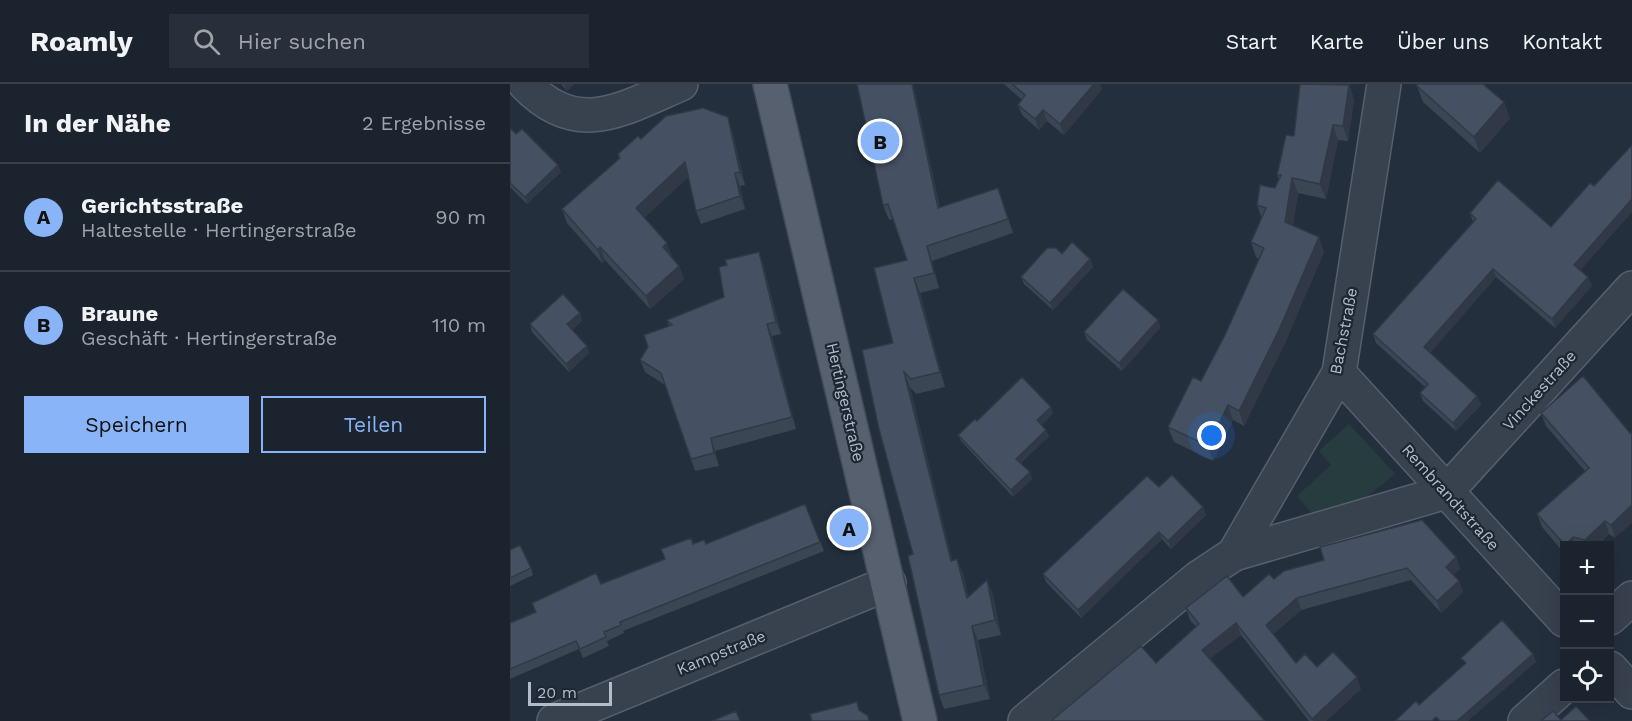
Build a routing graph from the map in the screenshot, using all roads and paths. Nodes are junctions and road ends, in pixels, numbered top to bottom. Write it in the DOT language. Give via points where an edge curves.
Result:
graph roads {
  1 [pos="525,84"];
  2 [pos="681,84"];
  3 [pos="770,84"];
  4 [pos="1383,84"];
  5 [pos="1632,288"];
  6 [pos="1339,373"];
  7 [pos="1446,492"];
  8 [pos="1234,554"];
  9 [pos="889,583"];
  10 [pos="1632,598"];
  11 [pos="1614,614"];
  12 [pos="1560,616"];
  13 [pos="1614,672"];
  14 [pos="1560,690"];
  15 [pos="1632,692"];
  16 [pos="554,721"];
  17 [pos="920,721"];
  18 [pos="1025,721"];
  19 [pos="1525,721"];
  1 -- 2 [label="street" via="549,105 579,116 612,114"];
  3 -- 9 [label="main road, Hertingerstraße"];
  4 -- 6 [label="street, Bachstraße"];
  5 -- 7 [label="street, Vinckestraße"];
  6 -- 7 [label="street, Rembrandtstraße"];
  6 -- 8 [label="street, Bachstraße"];
  7 -- 8 [label="street, Bachstraße"];
  7 -- 12 [label="street, Rembrandtstraße"];
  8 -- 18 [label="street, Bachstraße" via="1198,578"];
  9 -- 16 [label="street, Kampstraße"];
  9 -- 17 [label="main road, Hertingerstraße"];
  10 -- 11 [label="street"];
  13 -- 15 [label="street"];
  14 -- 19 [label="street"];
}
